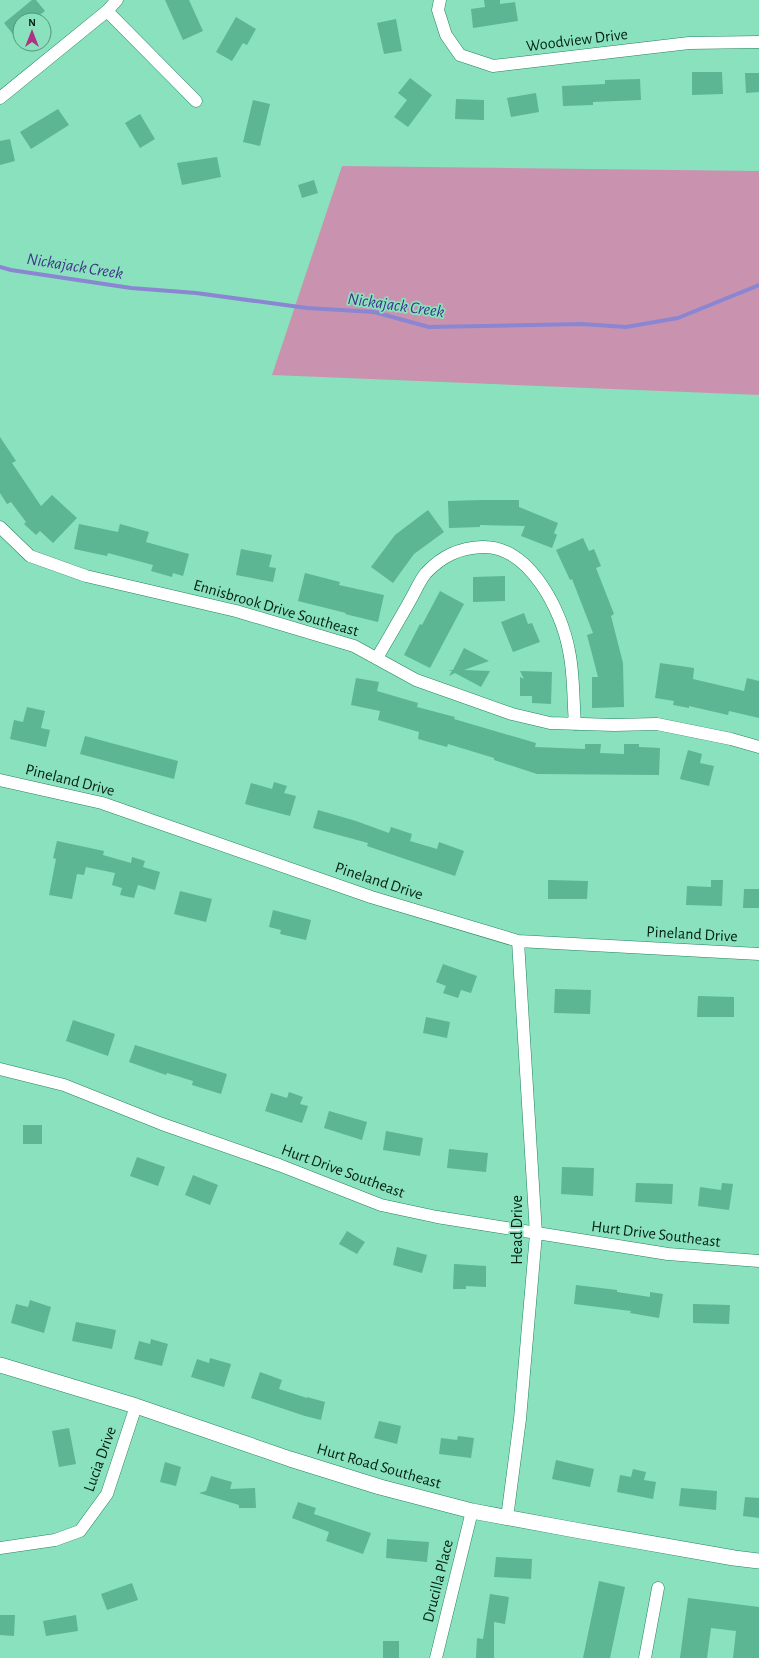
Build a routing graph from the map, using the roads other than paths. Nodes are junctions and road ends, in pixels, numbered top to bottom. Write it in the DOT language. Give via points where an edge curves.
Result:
graph roads {
  1 [pos="117,0"];
  2 [pos="440,0"];
  3 [pos="107,11"];
  4 [pos="759,42"];
  5 [pos="0,98"];
  6 [pos="196,101"];
  7 [pos="0,527"];
  8 [pos="377,658"];
  9 [pos="575,724"];
  10 [pos="759,747"];
  11 [pos="0,780"];
  12 [pos="518,941"];
  13 [pos="759,954"];
  14 [pos="0,1069"];
  15 [pos="536,1234"];
  16 [pos="759,1261"];
  17 [pos="0,1365"];
  18 [pos="136,1406"];
  19 [pos="472,1511"];
  20 [pos="506,1518"];
  21 [pos="0,1548"];
  22 [pos="759,1560"];
  23 [pos="658,1588"];
  24 [pos="436,1658"];
  25 [pos="645,1658"];
  1 -- 3 [label="street"];
  2 -- 4 [label="street, Woodview Drive" via="438,10 446,35 460,55 493,66 689,43"];
  3 -- 5 [label="street"];
  3 -- 6 [label="street"];
  7 -- 8 [label="street, Ennisbrook Drive Southeast" via="30,556 86,576 236,611 354,646"];
  8 -- 9 [label="street, Ennisbrook Drive Southeast" via="416,680 512,714 550,723"];
  8 -- 9 [label="street" via="426,574 442,560 454,552 473,548 490,547 510,553 532,572 545,588 561,621 569,651"];
  9 -- 10 [label="street, Ennisbrook Drive Southeast" via="657,724"];
  11 -- 12 [label="street, Pineland Drive" via="102,803 371,897"];
  12 -- 13 [label="street, Pineland Drive"];
  12 -- 15 [label="street, Head Drive"];
  14 -- 15 [label="street, Hurt Drive Southeast" via="64,1085 381,1205 437,1218"];
  15 -- 16 [label="street, Hurt Drive Southeast" via="668,1254"];
  15 -- 20 [label="street, Head Drive" via="520,1419"];
  17 -- 18 [label="street, Hurt Road Southeast"];
  18 -- 19 [label="street, Hurt Road Southeast" via="334,1473"];
  18 -- 21 [label="street, Lucia Drive" via="107,1494 80,1531 55,1540"];
  19 -- 20 [label="street, Hurt Road Southeast"];
  19 -- 24 [label="street, Drucilla Place"];
  20 -- 22 [label="street, Hurt Road Southeast" via="734,1558"];
  23 -- 25 [label="street"];
}
